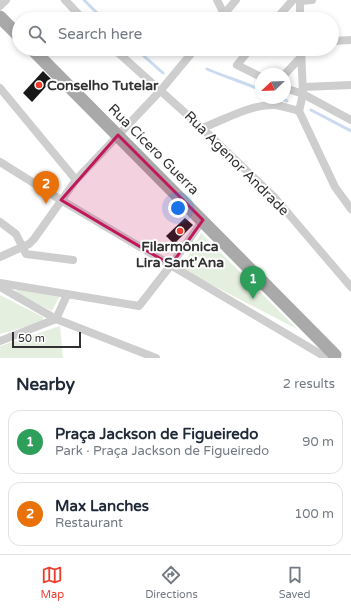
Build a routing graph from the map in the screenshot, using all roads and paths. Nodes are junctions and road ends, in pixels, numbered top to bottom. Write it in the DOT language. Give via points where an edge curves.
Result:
graph roads {
  1 [pos="6,0"];
  2 [pos="65,0"];
  3 [pos="217,0"];
  4 [pos="236,0"];
  5 [pos="297,0"];
  6 [pos="312,0"];
  7 [pos="0,6"];
  8 [pos="77,12"];
  9 [pos="221,12"];
  10 [pos="226,12"];
  11 [pos="284,12"];
  12 [pos="299,12"];
  13 [pos="0,17"];
  14 [pos="12,29"];
  15 [pos="351,40"];
  16 [pos="339,41"];
  17 [pos="39,56"];
  18 [pos="122,56"];
  19 [pos="189,56"];
  20 [pos="244,56"];
  21 [pos="299,56"];
  22 [pos="301,56"];
  23 [pos="290,68"];
  24 [pos="255,74"];
  25 [pos="351,85"];
  26 [pos="0,88"];
  27 [pos="291,89"];
  28 [pos="161,90"];
  29 [pos="303,91"];
  30 [pos="299,111"];
  31 [pos="351,120"];
  32 [pos="202,128"];
  33 [pos="118,135"];
  34 [pos="0,162"];
  35 [pos="76,180"];
  36 [pos="61,200"];
  37 [pos="351,209"];
  38 [pos="203,220"];
  39 [pos="0,222"];
  40 [pos="23,246"];
  41 [pos="0,257"];
  42 [pos="73,260"];
  43 [pos="172,265"];
  44 [pos="0,283"];
  45 [pos="0,287"];
  46 [pos="351,287"];
  47 [pos="67,295"];
  48 [pos="56,320"];
  49 [pos="0,341"];
  50 [pos="333,357"];
  51 [pos="156,358"];
  1 -- 7 [label="street"];
  2 -- 8 [label="street"];
  3 -- 9 [label="street"];
  4 -- 10 [label="street"];
  5 -- 6 [label="street"];
  5 -- 11 [label="street"];
  5 -- 12 [label="street"];
  13 -- 14 [label="main road"];
  15 -- 16 [label="street"];
  17 -- 33 [label="main road, Rua Cícero Guerra"];
  18 -- 28 [label="street, Rua Agenor Andrade"];
  19 -- 28 [label="street"];
  20 -- 24 [label="street" via="237,65"];
  21 -- 23 [label="street"];
  22 -- 29 [label="street"];
  25 -- 29 [label="street"];
  26 -- 35 [label="street"];
  27 -- 29 [label="street"];
  28 -- 32 [label="street, Rua Agenor Andrade"];
  28 -- 33 [label="street"];
  29 -- 30 [label="street"];
  29 -- 31 [label="street"];
  30 -- 32 [label="street" via="281,106 267,106"];
  30 -- 37 [label="street" via="335,187"];
  32 -- 46 [label="street, Rua Agenor Andrade" via="275,198"];
  33 -- 35 [label="street"];
  33 -- 38 [label="main road, Rua Cícero Guerra"];
  34 -- 36 [label="street"];
  35 -- 36 [label="street"];
  36 -- 40 [label="street" via="38,234"];
  36 -- 43 [label="street"];
  38 -- 43 [label="street"];
  38 -- 50 [label="main road, Rua Cícero Guerra"];
  39 -- 40 [label="street" via="16,234"];
  40 -- 41 [label="street"];
  40 -- 42 [label="street" via="26,254"];
  43 -- 47 [label="street" via="139,306"];
  43 -- 50 [label="street"];
  44 -- 47 [label="street"];
  45 -- 48 [label="street"];
  47 -- 48 [label="street"];
  48 -- 49 [label="street"];
  48 -- 51 [label="street"];
}
